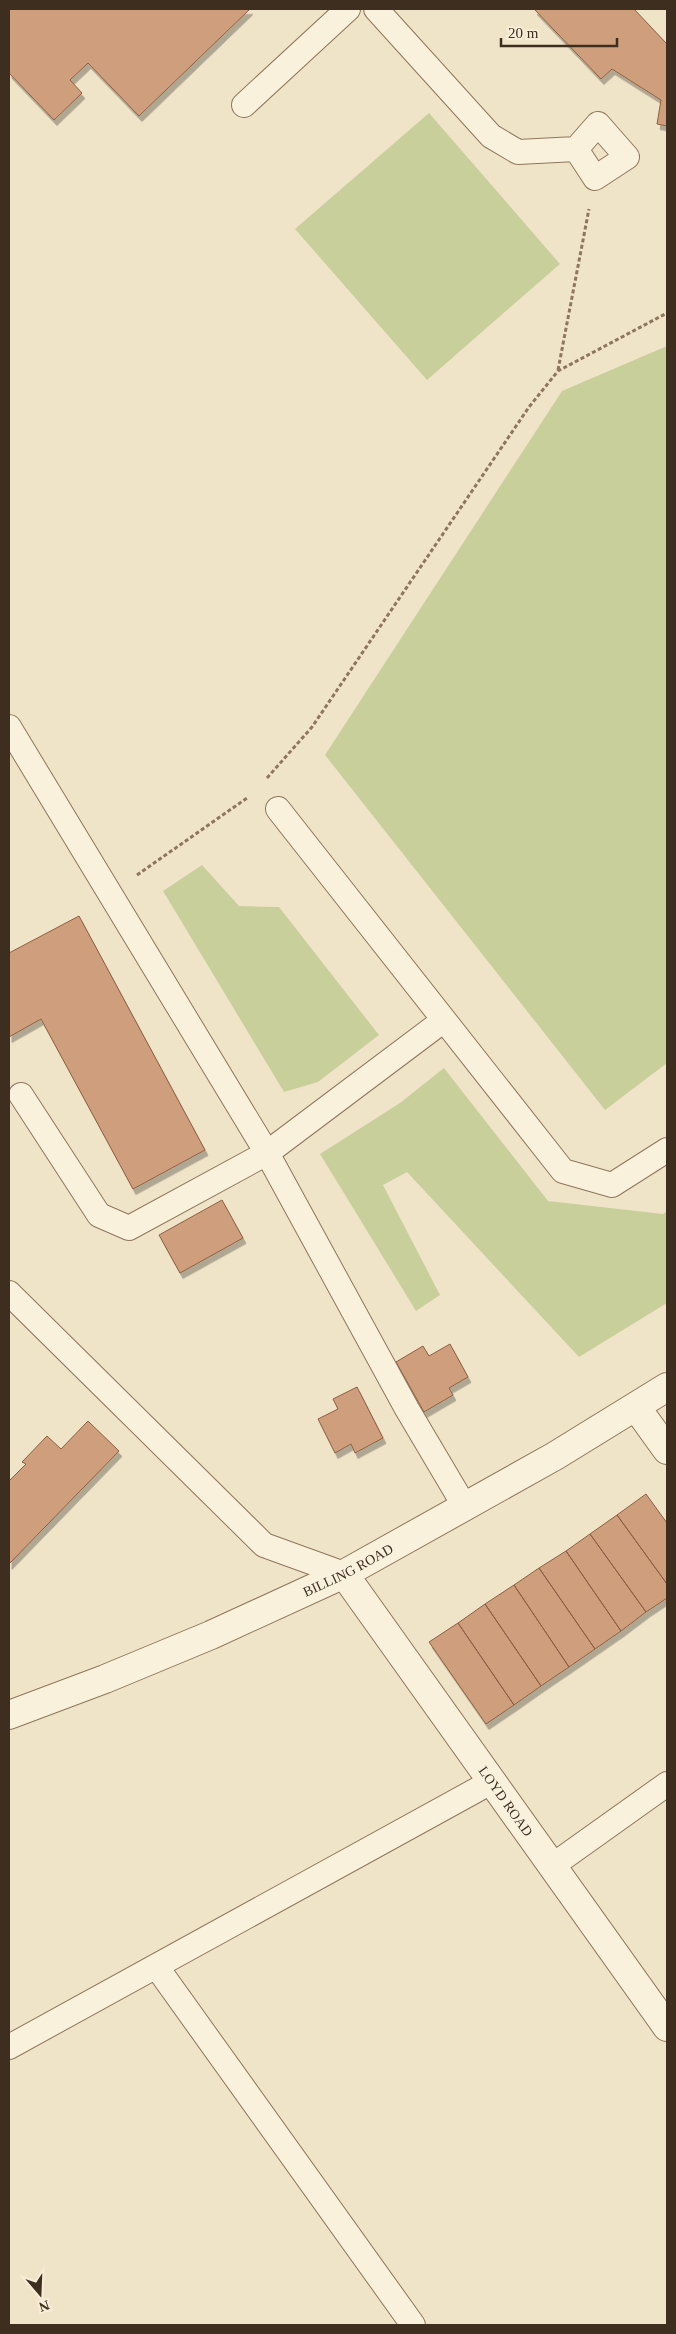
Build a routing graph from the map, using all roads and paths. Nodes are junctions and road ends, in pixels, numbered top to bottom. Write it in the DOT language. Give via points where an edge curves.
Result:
graph roads {
  1 [pos="348,9"];
  2 [pos="376,9"];
  3 [pos="244,105"];
  4 [pos="576,149"];
  5 [pos="595,178"];
  6 [pos="667,313"];
  7 [pos="558,371"];
  8 [pos="9,727"];
  9 [pos="263,784"];
  10 [pos="249,796"];
  11 [pos="278,809"];
  12 [pos="110,894"];
  13 [pos="444,1020"];
  14 [pos="21,1095"];
  15 [pos="667,1150"];
  16 [pos="267,1153"];
  17 [pos="9,1293"];
  18 [pos="667,1387"];
  19 [pos="636,1406"];
  20 [pos="667,1450"];
  21 [pos="465,1507"];
  22 [pos="344,1574"];
  23 [pos="9,1715"];
  24 [pos="491,1782"];
  25 [pos="667,1784"];
  26 [pos="552,1866"];
  27 [pos="156,1966"];
  28 [pos="667,2027"];
  29 [pos="9,2047"];
  30 [pos="413,2325"];
  1 -- 3 [label="lane"];
  2 -- 4 [label="lane" via="491,136 518,152"];
  4 -- 5 [label="lane"];
  4 -- 5 [label="lane" via="598,124 627,157"];
  5 -- 7 [label="path"];
  6 -- 7 [label="path"];
  7 -- 9 [label="path" via="529,407 312,727"];
  8 -- 12 [label="lane"];
  10 -- 12 [label="path"];
  11 -- 13 [label="lane"];
  12 -- 16 [label="lane"];
  13 -- 15 [label="lane" via="563,1172 612,1185"];
  13 -- 16 [label="lane"];
  14 -- 16 [label="lane" via="98,1215 129,1228"];
  16 -- 21 [label="lane" via="407,1409"];
  17 -- 22 [label="lane" via="264,1545"];
  18 -- 19 [label="street, BILLING ROAD"];
  19 -- 20 [label="street"];
  19 -- 21 [label="street, BILLING ROAD"];
  21 -- 22 [label="street, BILLING ROAD"];
  22 -- 23 [label="street, BILLING ROAD" via="211,1635"];
  22 -- 24 [label="street, LOYD ROAD"];
  24 -- 26 [label="street, LOYD ROAD"];
  24 -- 27 [label="lane"];
  25 -- 26 [label="lane"];
  26 -- 28 [label="street, LOYD ROAD"];
  27 -- 29 [label="lane"];
  27 -- 30 [label="lane"];
}
